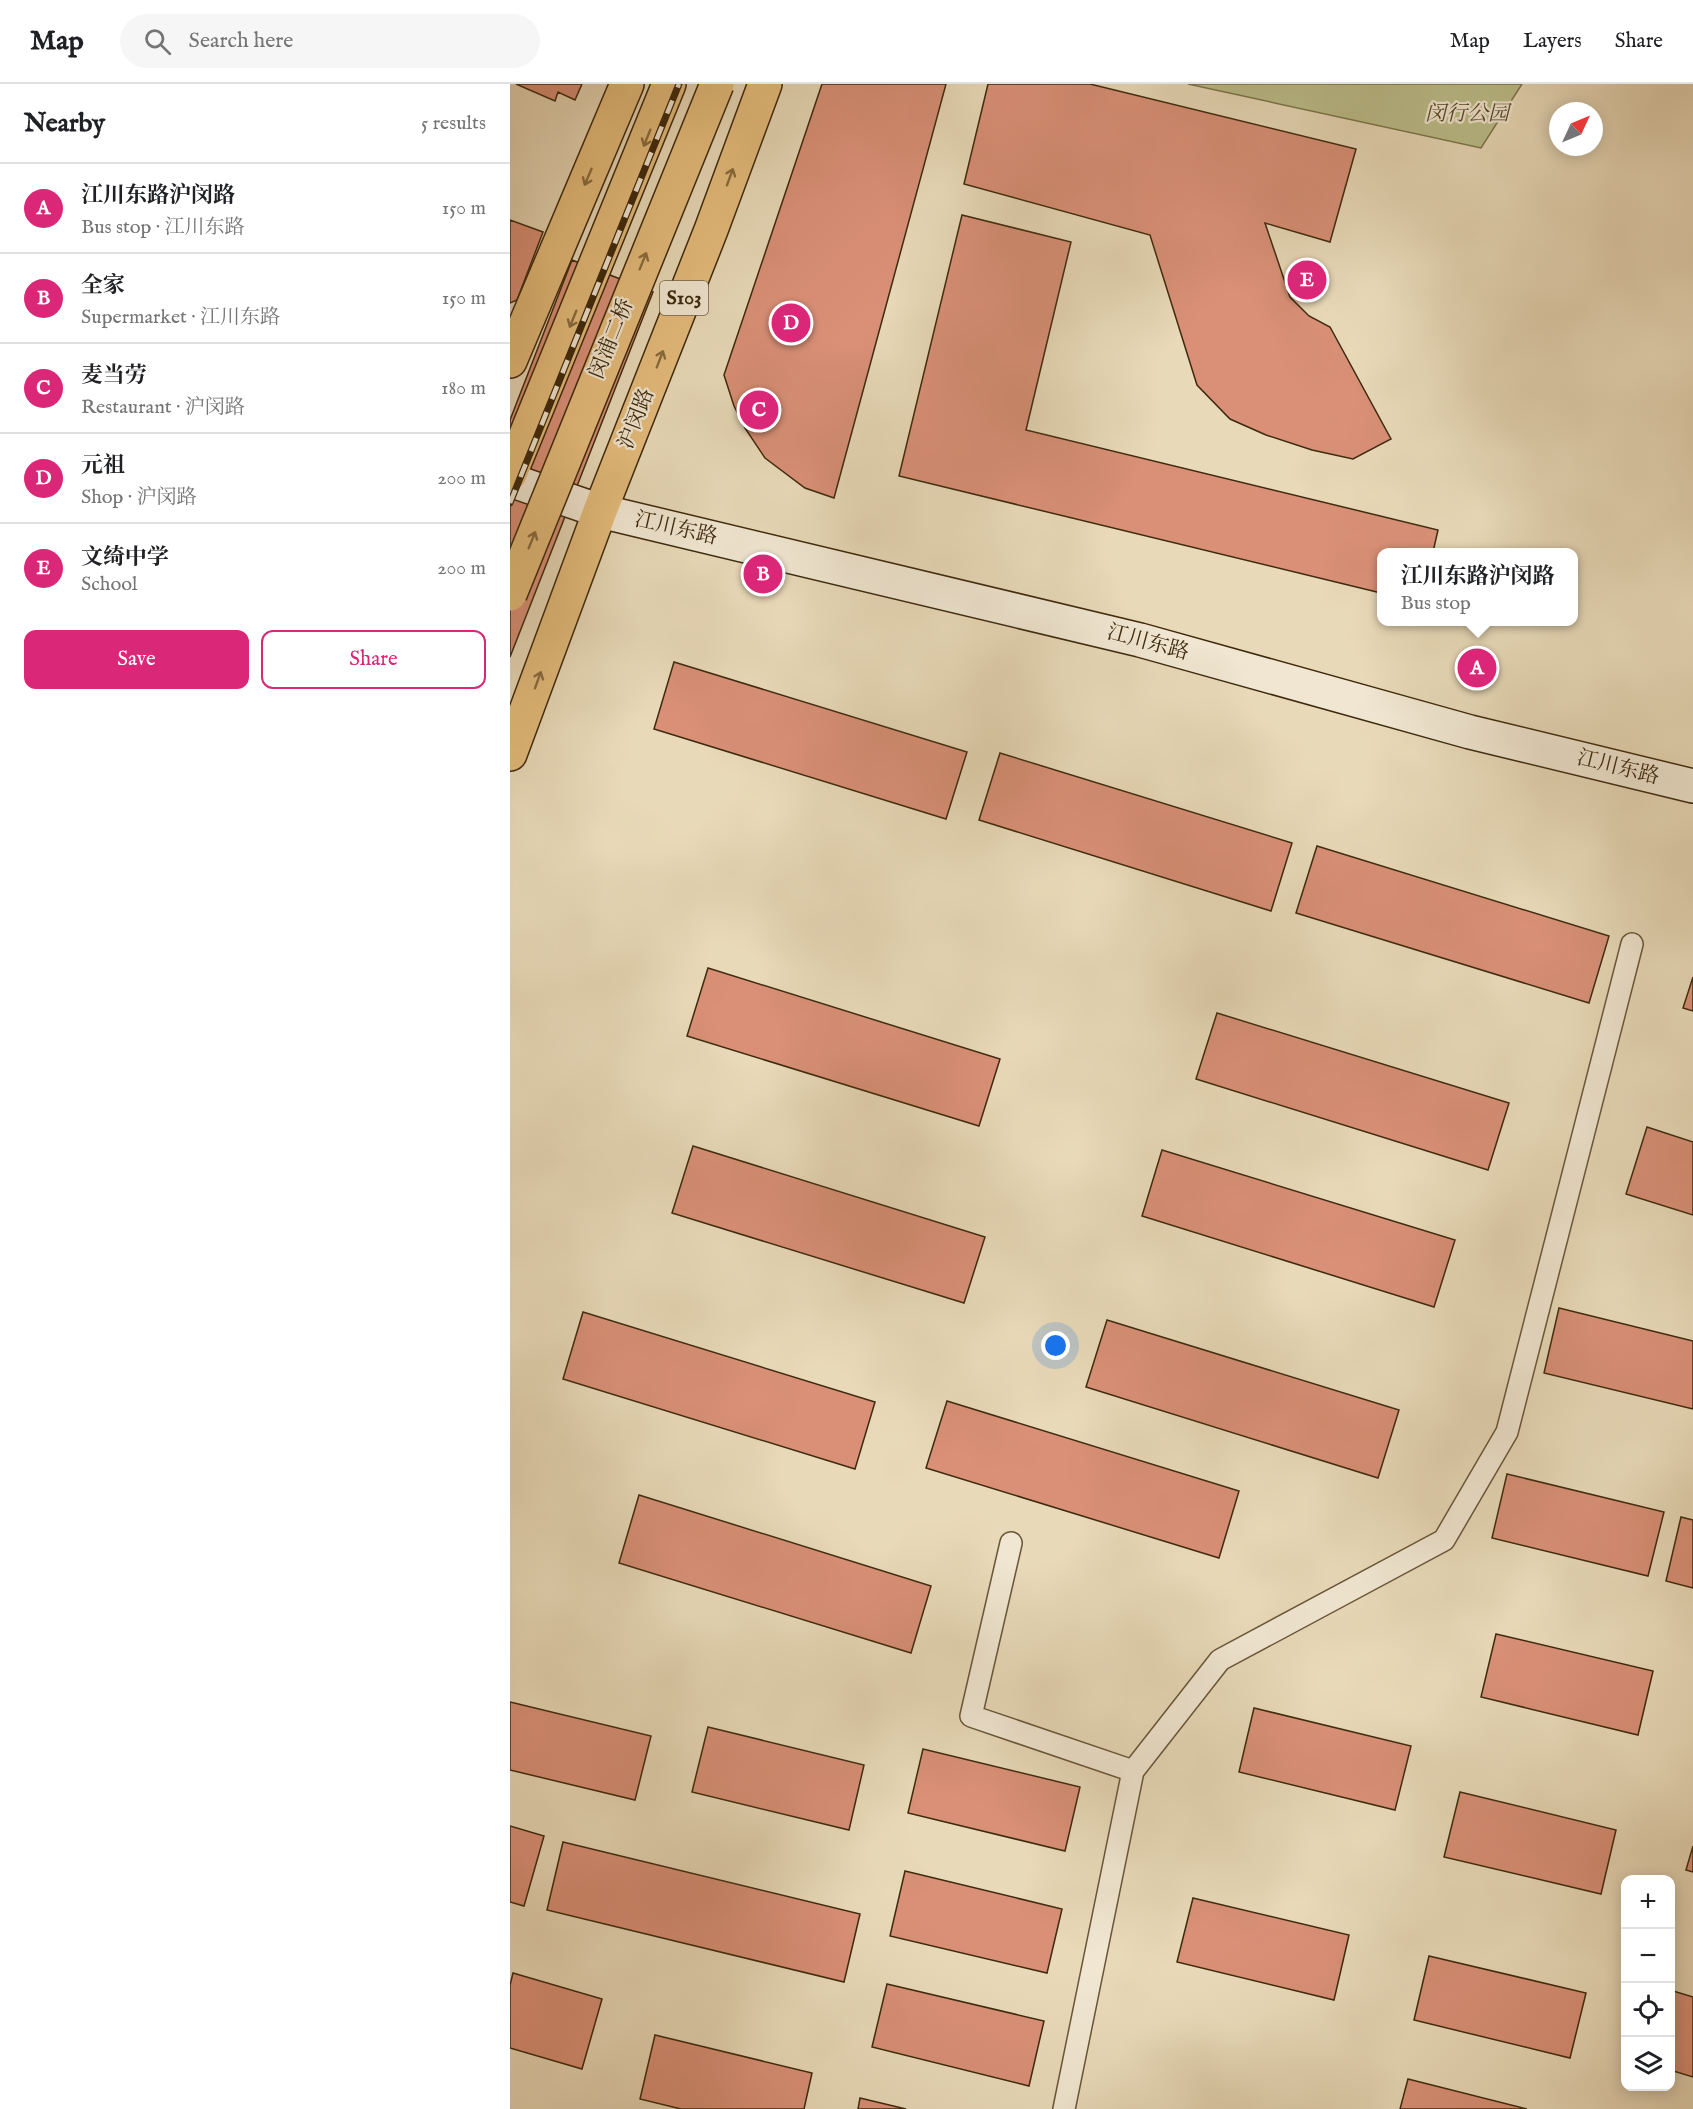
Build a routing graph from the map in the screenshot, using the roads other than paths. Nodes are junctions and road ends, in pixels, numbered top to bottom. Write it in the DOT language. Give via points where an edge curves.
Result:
graph roads {
  1 [pos="627,84"];
  2 [pos="669,84"];
  3 [pos="717,84"];
  4 [pos="765,84"];
  5 [pos="510,361"];
  6 [pos="510,474"];
  7 [pos="510,480"];
  8 [pos="600,511"];
  9 [pos="510,594"];
  10 [pos="510,754"];
  11 [pos="1693,786"];
  12 [pos="1632,944"];
  13 [pos="1011,1543"];
  14 [pos="1133,1771"];
  15 [pos="1064,2109"];
  1 -- 5 [label="main road, one-way"];
  2 -- 6 [label="main road, 闵浦二桥, one-way"];
  9 -- 3 [label="main road, 闵浦二桥, one-way, bridge"];
  8 -- 4 [label="main road, 沪闵路 / S103, one-way"];
  7 -- 8 [label="main road, 江川东路"];
  10 -- 8 [label="main road, 沪闵路 / S103, one-way"];
  8 -- 11 [label="main road, 江川东路" via="1140,640 1470,732"];
  12 -- 14 [label="lane" via="1507,1432 1444,1540 1220,1660"];
  13 -- 14 [label="lane" via="971,1716"];
  14 -- 15 [label="lane"];
}
